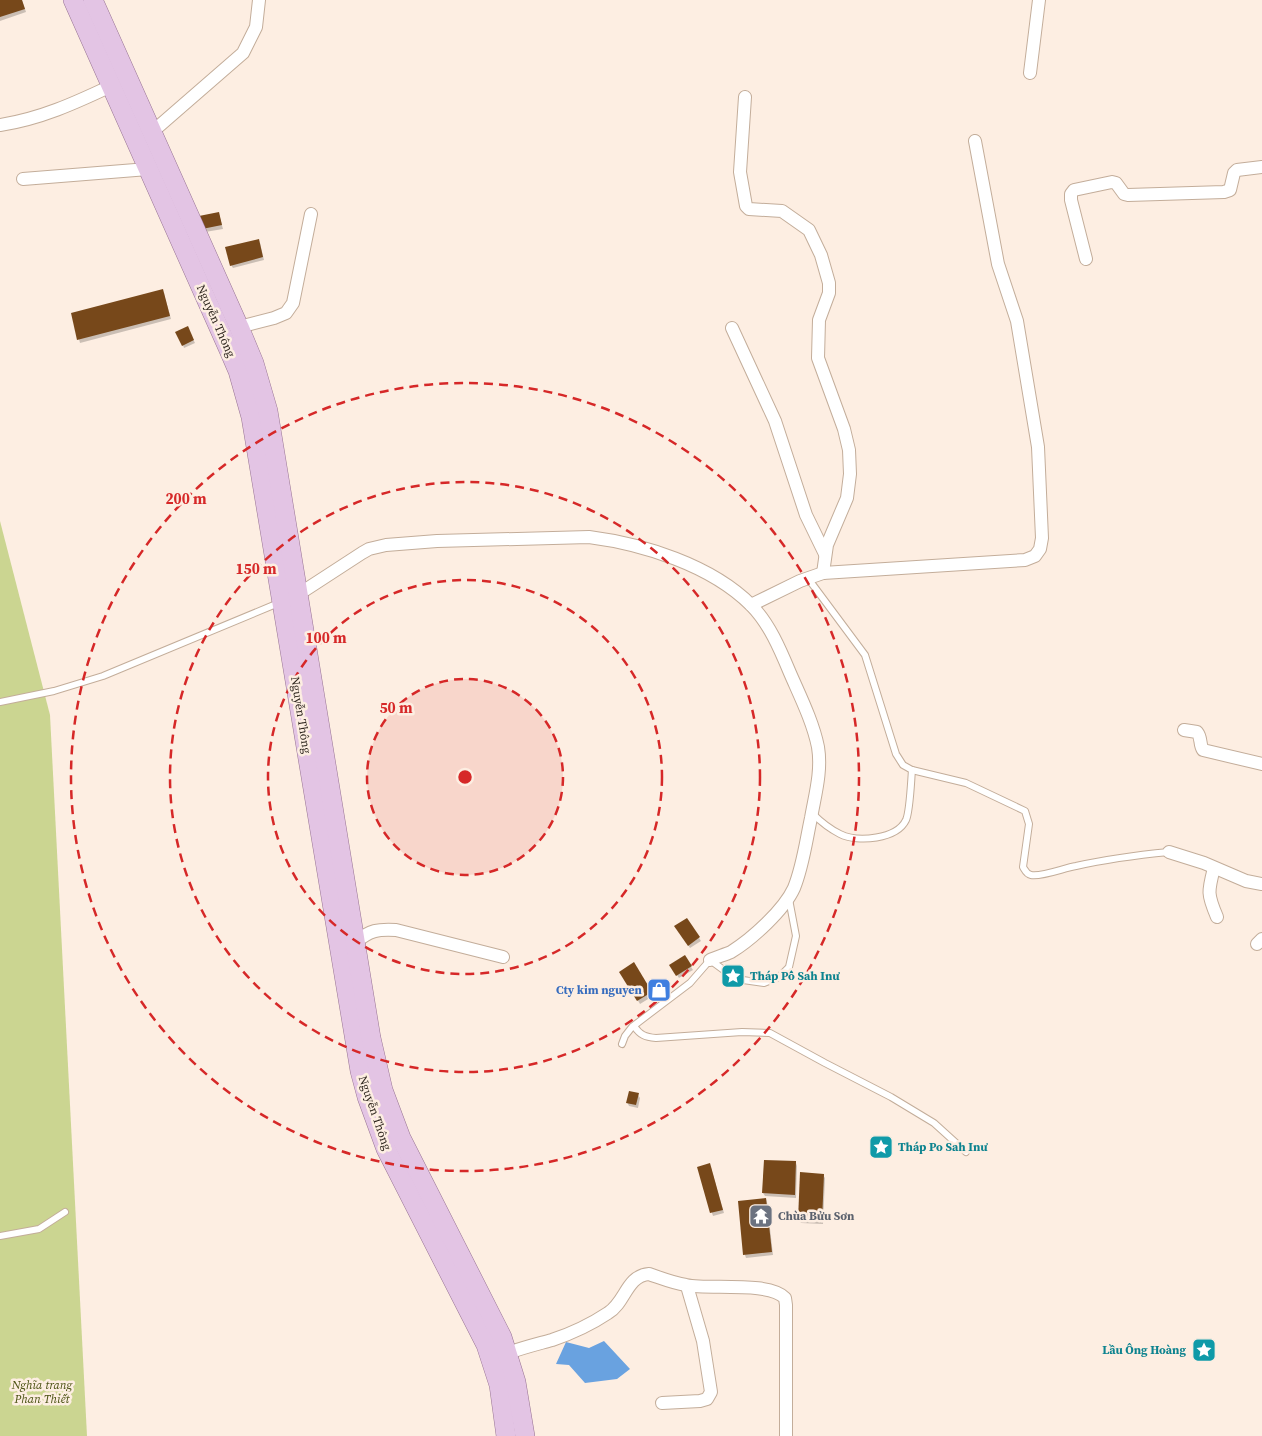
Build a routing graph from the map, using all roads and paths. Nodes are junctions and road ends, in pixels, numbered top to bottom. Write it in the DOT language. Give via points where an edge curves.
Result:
graph roads {
  1 [pos="73,0"];
  2 [pos="93,0"];
  3 [pos="259,0"];
  4 [pos="1039,0"];
  5 [pos="1030,73"];
  6 [pos="111,86"];
  7 [pos="745,97"];
  8 [pos="0,125"];
  9 [pos="151,134"];
  10 [pos="975,141"];
  11 [pos="1262,166"];
  12 [pos="148,169"];
  13 [pos="23,179"];
  14 [pos="311,214"];
  15 [pos="1086,259"];
  16 [pos="239,326"];
  17 [pos="732,328"];
  18 [pos="825,554"];
  19 [pos="823,573"];
  20 [pos="807,577"];
  21 [pos="291,598"];
  22 [pos="751,605"];
  23 [pos="0,702"];
  24 [pos="1184,730"];
  25 [pos="1262,764"];
  26 [pos="912,770"];
  27 [pos="812,813"];
  28 [pos="1169,852"];
  29 [pos="1214,868"];
  30 [pos="1262,884"];
  31 [pos="788,898"];
  32 [pos="1217,917"];
  33 [pos="356,942"];
  34 [pos="503,957"];
  35 [pos="710,960"];
  36 [pos="634,1026"];
  37 [pos="622,1044"];
  38 [pos="966,1152"];
  39 [pos="65,1212"];
  40 [pos="0,1236"];
  41 [pos="687,1286"];
  42 [pos="499,1357"];
  43 [pos="662,1403"];
  44 [pos="506,1436"];
  45 [pos="525,1436"];
  46 [pos="786,1436"];
  1 -- 6 [label="main road, Nguyễn Thông"];
  2 -- 9 [label="main road, Nguyễn Thông"];
  3 -- 9 [label="street" via="256,27 243,53"];
  4 -- 5 [label="street"];
  6 -- 8 [label="street" via="60,110"];
  6 -- 12 [label="main road, Nguyễn Thông"];
  7 -- 18 [label="street" via="740,172 746,206 782,212 809,230 829,283 829,293 819,320 818,358 844,430 850,474 847,498"];
  9 -- 16 [label="main road, Nguyễn Thông"];
  10 -- 19 [label="street" via="998,264 1017,321 1034,416 1042,506 1040,549 1026,560"];
  11 -- 15 [label="street" via="1237,170 1230,190 1224,192 1128,195 1112,182 1074,190 1071,200"];
  12 -- 13 [label="street"];
  12 -- 21 [label="main road, Nguyễn Thông" via="245,392"];
  14 -- 16 [label="street" via="293,302 286,313"];
  16 -- 21 [label="main road, Nguyễn Thông" via="268,411"];
  17 -- 18 [label="street" via="775,421 806,515"];
  18 -- 19 [label="street"];
  19 -- 20 [label="street"];
  20 -- 22 [label="street"];
  20 -- 26 [label="lane" via="865,654 896,754 903,765"];
  21 -- 22 [label="street" via="369,549 386,545 589,537 612,540 690,565 723,582"];
  21 -- 23 [label="lane" via="103,676 54,691"];
  21 -- 33 [label="main road, Nguyễn Thông"];
  21 -- 42 [label="main road, Nguyễn Thông" via="355,1045 366,1097 386,1149 480,1332"];
  22 -- 27 [label="street" via="774,636 814,733 818,763"];
  24 -- 25 [label="street" via="1200,735 1203,750"];
  26 -- 27 [label="lane" via="907,818 891,835 867,838 842,836"];
  26 -- 28 [label="lane" via="966,783 1025,811 1029,824 1023,867 1030,875"];
  27 -- 31 [label="street" via="797,878"];
  28 -- 29 [label="street"];
  29 -- 30 [label="street"];
  29 -- 32 [label="street" via="1208,889"];
  31 -- 35 [label="street" via="775,915 740,945"];
  31 -- 35 [label="lane" via="796,936 789,967 779,977 764,983 736,979"];
  33 -- 34 [label="street" via="379,930 396,930"];
  33 -- 42 [label="main road, Nguyễn Thông" via="382,1090 416,1168 491,1314"];
  35 -- 36 [label="lane" via="690,983"];
  36 -- 37 [label="lane"];
  36 -- 38 [label="lane" via="645,1037 656,1038 770,1033 934,1123"];
  39 -- 40 [label="lane" via="39,1229"];
  41 -- 42 [label="street" via="648,1274 637,1276 608,1313 563,1336"];
  41 -- 43 [label="street" via="704,1341 711,1392 707,1399 700,1401"];
  41 -- 46 [label="street" via="730,1286 776,1292 785,1298"];
  42 -- 44 [label="main road, Nguyễn Thông"];
  42 -- 45 [label="main road, Nguyễn Thông" via="516,1382"];
}
